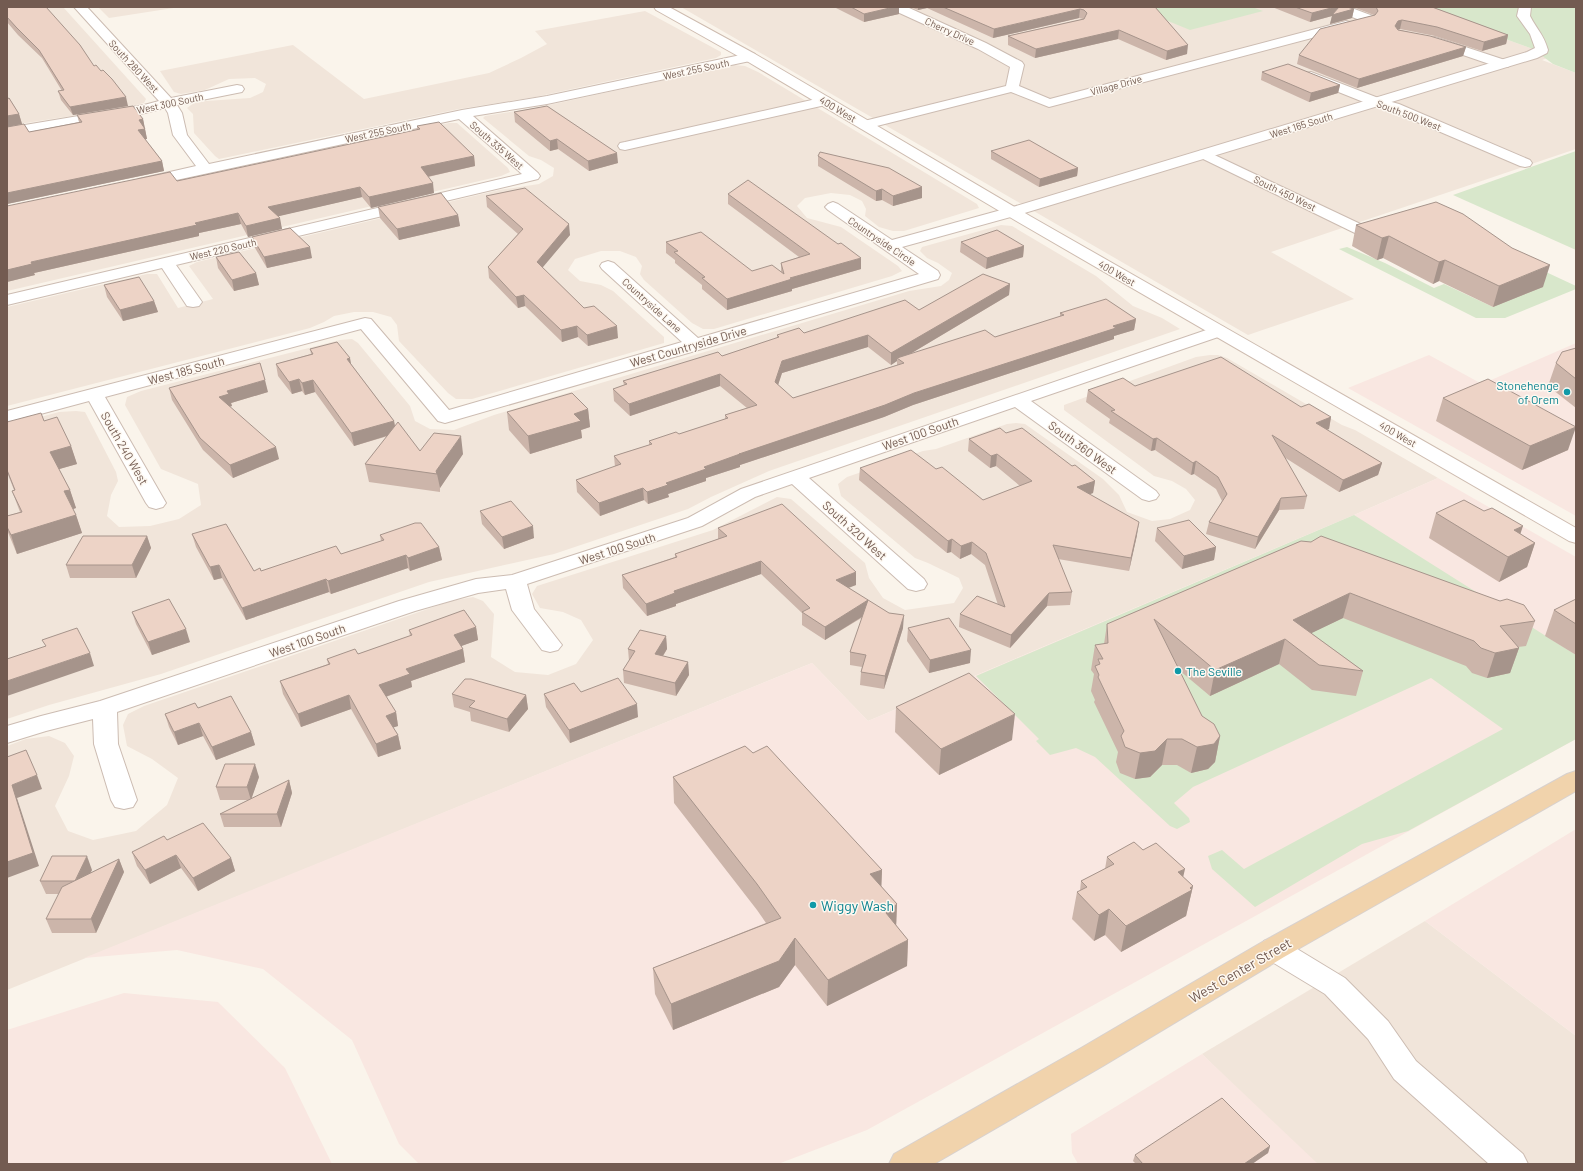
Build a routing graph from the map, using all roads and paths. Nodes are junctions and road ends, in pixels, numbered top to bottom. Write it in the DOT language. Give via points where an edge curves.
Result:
graph roads {
  1 [pos="80,7"];
  2 [pos="660,7"];
  3 [pos="897,7"];
  4 [pos="1338,7"];
  5 [pos="1525,7"];
  6 [pos="1423,38"];
  7 [pos="997,42"];
  8 [pos="982,46"];
  9 [pos="750,57"];
  10 [pos="1502,64"];
  11 [pos="1299,71"];
  12 [pos="1012,88"];
  13 [pos="237,89"];
  14 [pos="825,101"];
  15 [pos="1376,102"];
  16 [pos="168,103"];
  17 [pos="462,114"];
  18 [pos="865,125"];
  19 [pos="7,132"];
  20 [pos="625,146"];
  21 [pos="1204,154"];
  22 [pos="1525,163"];
  23 [pos="206,169"];
  24 [pos="533,176"];
  25 [pos="130,185"];
  26 [pos="832,207"];
  27 [pos="1012,212"];
  28 [pos="1365,232"];
  29 [pos="889,246"];
  30 [pos="166,262"];
  31 [pos="608,266"];
  32 [pos="932,274"];
  33 [pos="7,300"];
  34 [pos="193,302"];
  35 [pos="1218,331"];
  36 [pos="696,345"];
  37 [pos="94,394"];
  38 [pos="1017,400"];
  39 [pos="7,417"];
  40 [pos="445,417"];
  41 [pos="795,476"];
  42 [pos="1149,495"];
  43 [pos="156,503"];
  44 [pos="1576,536"];
  45 [pos="514,581"];
  46 [pos="916,584"];
  47 [pos="550,645"];
  48 [pos="105,708"];
  49 [pos="7,735"];
  50 [pos="1576,780"];
  51 [pos="124,800"];
  52 [pos="1274,949"];
  53 [pos="905,1164"];
  54 [pos="1512,1164"];
  1 -- 16 [label="street, South 280 West"];
  2 -- 9 [label="street, 400 West"];
  3 -- 8 [label="street, Cherry Drive"];
  4 -- 12 [label="street, Village Drive" via="1369,19 1049,103"];
  5 -- 10 [label="street, West 165 South" via="1523,16 1534,30 1542,50"];
  6 -- 10 [label="street"];
  7 -- 8 [label="street"];
  8 -- 12 [label="street, Cherry Drive" via="1017,65"];
  9 -- 14 [label="street, 400 West"];
  9 -- 17 [label="street, West 255 South" via="546,100"];
  10 -- 15 [label="street, West 165 South"];
  11 -- 15 [label="street, South 500 West"];
  12 -- 18 [label="street"];
  13 -- 16 [label="street, West 300 South"];
  14 -- 18 [label="street, 400 West"];
  14 -- 20 [label="street"];
  15 -- 21 [label="street, West 165 South"];
  15 -- 22 [label="street, South 500 West" via="1394,107"];
  16 -- 19 [label="street, West 300 South"];
  16 -- 23 [label="street, South 280 West" via="175,113 180,135"];
  17 -- 23 [label="street, West 255 South"];
  17 -- 24 [label="street, South 335 West"];
  18 -- 27 [label="street, 400 West"];
  21 -- 27 [label="street, West 165 South"];
  21 -- 28 [label="street, South 450 West"];
  23 -- 25 [label="street, West 255 South"];
  24 -- 30 [label="street, West 220 South"];
  26 -- 29 [label="street, Countryside Circle"];
  27 -- 29 [label="street"];
  27 -- 35 [label="street, 400 West"];
  29 -- 32 [label="street, Countryside Circle"];
  30 -- 33 [label="street, West 220 South"];
  30 -- 34 [label="street"];
  31 -- 36 [label="street, Countryside Lane"];
  32 -- 36 [label="street, West Countryside Drive"];
  35 -- 38 [label="street, West 100 South"];
  35 -- 44 [label="street, 400 West"];
  36 -- 40 [label="street, West Countryside Drive"];
  37 -- 39 [label="street, West 185 South"];
  37 -- 40 [label="street, West 185 South" via="365,323"];
  37 -- 43 [label="street, South 240 West"];
  38 -- 41 [label="street, West 100 South"];
  38 -- 42 [label="street, South 360 West"];
  41 -- 45 [label="street, West 100 South" via="748,494 695,522"];
  41 -- 46 [label="street, South 320 West"];
  45 -- 47 [label="street" via="523,610"];
  45 -- 48 [label="street, West 100 South" via="476,586 408,606"];
  48 -- 49 [label="street, West 100 South"];
  48 -- 51 [label="street" via="106,744"];
  50 -- 52 [label="main road, West Center Street"];
  52 -- 53 [label="main road, West Center Street"];
  52 -- 54 [label="street" via="1335,986 1378,1030 1405,1070"];
}
